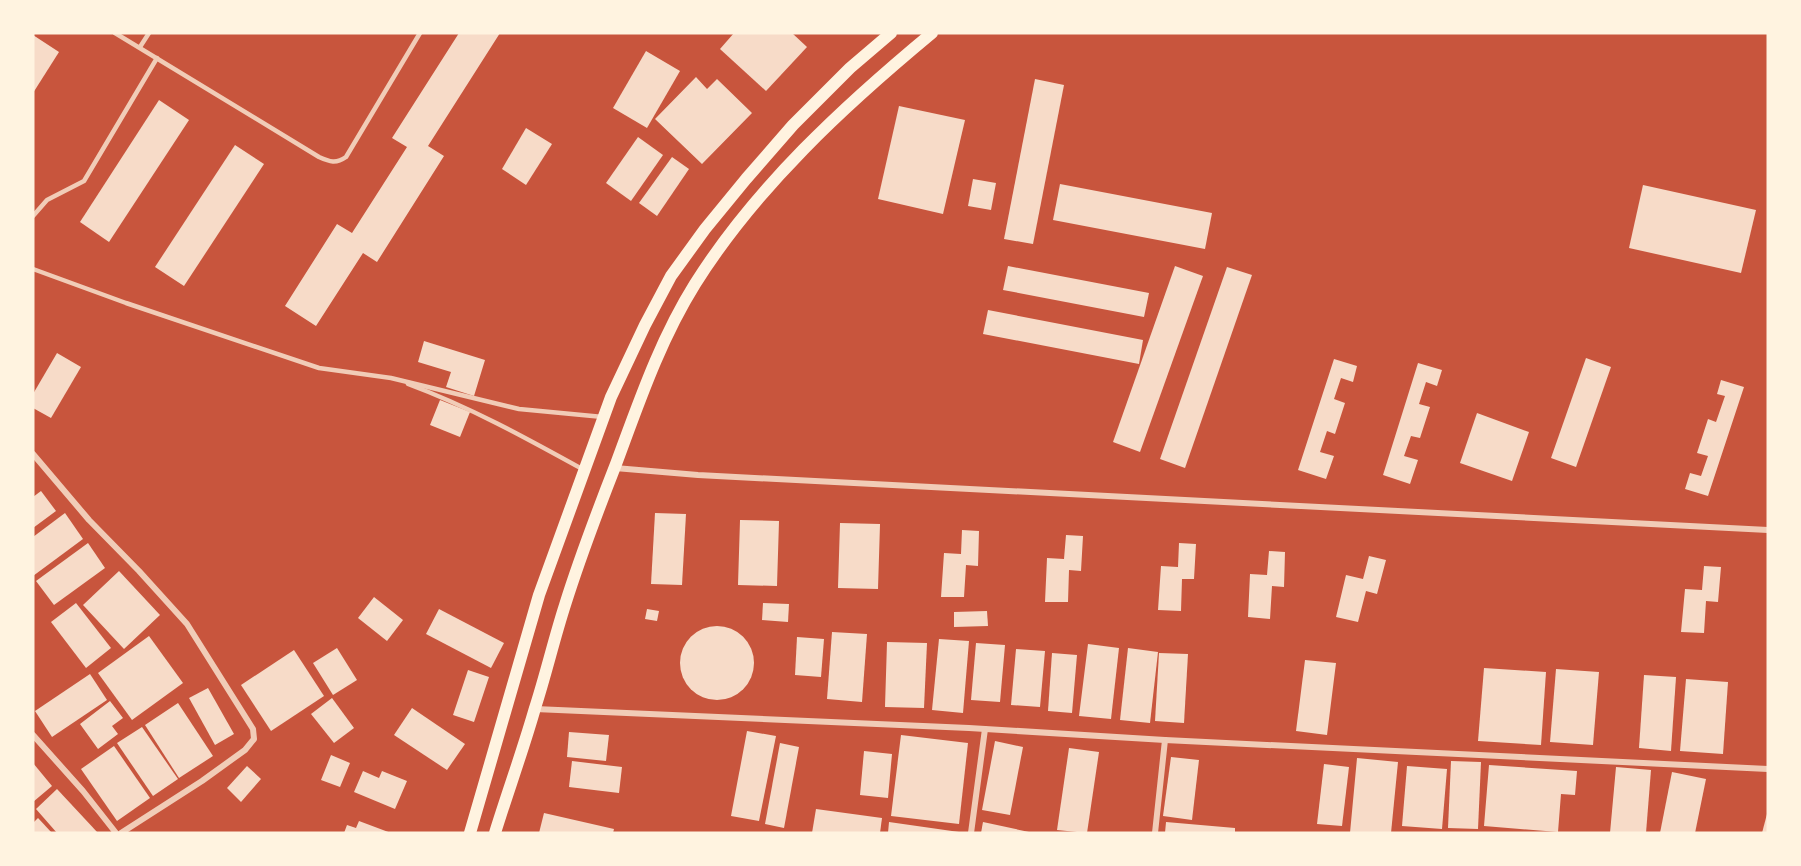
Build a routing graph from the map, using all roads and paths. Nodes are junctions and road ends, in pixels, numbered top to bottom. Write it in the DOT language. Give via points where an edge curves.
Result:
graph roads {
  1 [pos="115,33"];
  2 [pos="149,33"];
  3 [pos="420,33"];
  4 [pos="891,33"];
  5 [pos="932,33"];
  6 [pos="140,47"];
  7 [pos="157,58"];
  8 [pos="33,216"];
  9 [pos="33,269"];
  10 [pos="391,378"];
  11 [pos="604,417"];
  12 [pos="33,454"];
  13 [pos="614,468"];
  14 [pos="585,470"];
  15 [pos="1768,530"];
  16 [pos="535,709"];
  17 [pos="985,729"];
  18 [pos="33,735"];
  19 [pos="1165,740"];
  20 [pos="1768,769"];
  21 [pos="116,833"];
  22 [pos="121,833"];
  23 [pos="470,833"];
  24 [pos="495,833"];
  25 [pos="971,833"];
  26 [pos="1155,833"];
  1 -- 6 [label="lane"];
  2 -- 6 [label="lane"];
  3 -- 7 [label="lane" via="346,157 339,162 318,157"];
  4 -- 11 [label="main road" via="793,125 705,229 671,276 650,315"];
  5 -- 13 [label="main road" via="863,91 806,147 724,242 666,336"];
  6 -- 7 [label="lane"];
  7 -- 8 [label="lane" via="84,181 47,201"];
  9 -- 10 [label="lane" via="319,368"];
  10 -- 11 [label="lane" via="519,409"];
  10 -- 14 [label="lane" via="440,396"];
  11 -- 14 [label="main road"];
  12 -- 22 [label="street" via="187,624 254,729 254,739 245,750"];
  13 -- 15 [label="street"];
  13 -- 16 [label="main road" via="566,603"];
  14 -- 23 [label="main road" via="539,595"];
  16 -- 17 [label="street"];
  16 -- 24 [label="main road"];
  17 -- 19 [label="street"];
  17 -- 25 [label="street"];
  18 -- 21 [label="street"];
  19 -- 20 [label="street"];
  19 -- 26 [label="street"];
}
